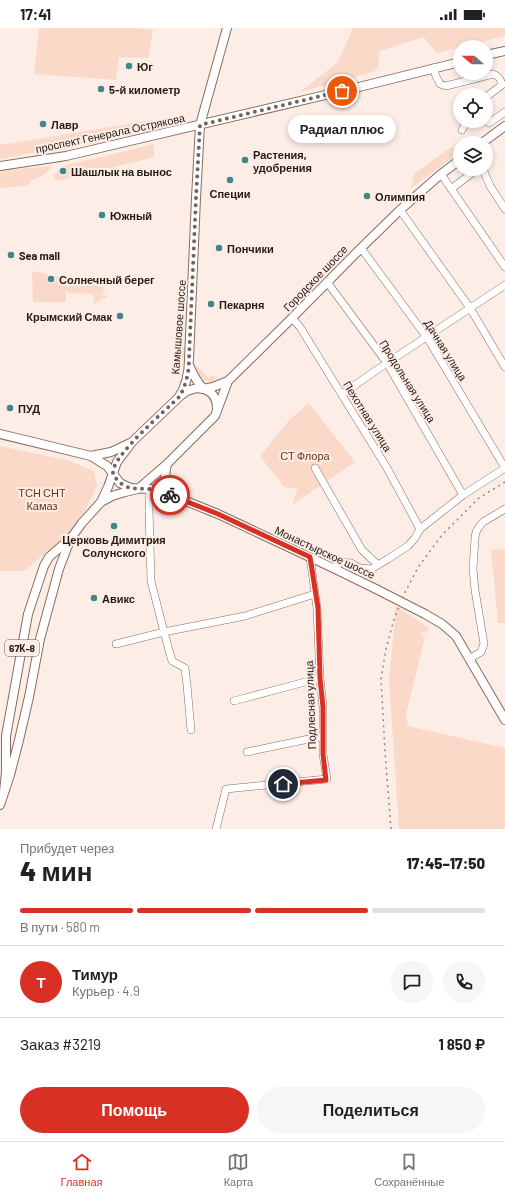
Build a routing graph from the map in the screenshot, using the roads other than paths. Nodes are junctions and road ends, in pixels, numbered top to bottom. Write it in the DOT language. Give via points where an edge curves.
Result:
graph roads {
  1 [pos="226,32"];
  2 [pos="505,51"];
  3 [pos="493,54"];
  4 [pos="453,64"];
  5 [pos="433,68"];
  6 [pos="493,92"];
  7 [pos="505,112"];
  8 [pos="493,120"];
  9 [pos="200,125"];
  10 [pos="505,126"];
  11 [pos="491,136"];
  12 [pos="453,165"];
  13 [pos="0,166"];
  14 [pos="441,174"];
  15 [pos="451,189"];
  16 [pos="505,209"];
  17 [pos="400,210"];
  18 [pos="361,248"];
  19 [pos="505,266"];
  20 [pos="327,282"];
  21 [pos="505,285"];
  22 [pos="470,308"];
  23 [pos="292,318"];
  24 [pos="426,337"];
  25 [pos="387,363"];
  26 [pos="189,364"];
  27 [pos="505,367"];
  28 [pos="228,381"];
  29 [pos="203,389"];
  30 [pos="342,394"];
  31 [pos="179,397"];
  32 [pos="217,412"];
  33 [pos="0,434"];
  34 [pos="132,442"];
  35 [pos="91,456"];
  36 [pos="167,464"];
  37 [pos="315,468"];
  38 [pos="505,468"];
  39 [pos="113,473"];
  40 [pos="138,489"];
  41 [pos="150,489"];
  42 [pos="463,495"];
  43 [pos="171,496"];
  44 [pos="100,502"];
  45 [pos="505,510"];
  46 [pos="420,529"];
  47 [pos="71,538"];
  48 [pos="310,557"];
  49 [pos="378,565"];
  50 [pos="333,568"];
  51 [pos="315,594"];
  52 [pos="164,632"];
  53 [pos="116,644"];
  54 [pos="469,659"];
  55 [pos="320,678"];
  56 [pos="234,701"];
  57 [pos="505,720"];
  58 [pos="190,730"];
  59 [pos="323,736"];
  60 [pos="247,752"];
  61 [pos="4,792"];
  62 [pos="0,805"];
  63 [pos="216,829"];
  1 -- 9 [label="main road, Камышовое шоссе"];
  2 -- 3 [label="main road"];
  4 -- 5 [label="main road, проспект Генерала Острякова"];
  5 -- 6 [label="street" via="440,84 446,86 493,74 498,75 502,85"];
  5 -- 9 [label="main road, проспект Генерала Острякова"];
  7 -- 8 [label="street"];
  9 -- 13 [label="main road, проспект Генерала Острякова" via="66,156"];
  9 -- 26 [label="main road, Камышовое шоссе"];
  10 -- 11 [label="main road"];
  12 -- 14 [label="main road, Городское шоссе"];
  14 -- 15 [label="street"];
  14 -- 17 [label="main road, Городское шоссе"];
  15 -- 16 [label="street" via="476,170 482,170"];
  15 -- 19 [label="street"];
  17 -- 18 [label="main road, Городское шоссе"];
  17 -- 22 [label="street"];
  18 -- 20 [label="main road, Городское шоссе"];
  18 -- 24 [label="street, Дачная улица"];
  20 -- 23 [label="main road, Городское шоссе"];
  20 -- 25 [label="street, Продольная улица"];
  21 -- 22 [label="street"];
  22 -- 24 [label="street"];
  22 -- 27 [label="street"];
  23 -- 28 [label="main road, Городское шоссе"];
  23 -- 30 [label="street, Пехотная улица"];
  24 -- 25 [label="street"];
  24 -- 38 [label="street, Дачная улица"];
  25 -- 30 [label="street"];
  25 -- 42 [label="street, Продольная улица"];
  26 -- 29 [label="main road"];
  26 -- 31 [label="main road, Камышовое шоссе" via="186,383"];
  28 -- 29 [label="main road, Городское шоссе"];
  28 -- 32 [label="main road"];
  29 -- 31 [label="main road, Городское шоссе" via="187,391"];
  29 -- 32 [label="main road" via="214,395"];
  30 -- 46 [label="street, Пехотная улица"];
  31 -- 34 [label="main road, Камышовое шоссе"];
  32 -- 36 [label="main road"];
  33 -- 35 [label="main road"];
  34 -- 35 [label="main road" via="111,452"];
  34 -- 39 [label="main road, Камышовое шоссе" via="117,462"];
  35 -- 39 [label="main road, Монастырское шоссе"];
  36 -- 40 [label="main road"];
  36 -- 43 [label="main road" via="165,480"];
  37 -- 49 [label="street" via="362,550"];
  38 -- 42 [label="street"];
  39 -- 40 [label="main road, Монастырское шоссе" via="126,486"];
  39 -- 44 [label="main road, Камышовое шоссе / 67К-8"];
  40 -- 41 [label="main road, Монастырское шоссе"];
  40 -- 44 [label="main road, 67К-8"];
  41 -- 43 [label="main road, Монастырское шоссе"];
  41 -- 52 [label="street" via="151,581"];
  42 -- 46 [label="street"];
  43 -- 48 [label="main road, Монастырское шоссе" via="218,514"];
  44 -- 47 [label="main road, Камышовое шоссе / 67К-8"];
  45 -- 54 [label="street" via="483,522 476,532 473,569 484,644 481,652"];
  46 -- 49 [label="street" via="408,546"];
  47 -- 61 [label="main road, Камышовое шоссе / 67К-8" via="40,639 19,740"];
  47 -- 61 [label="main road, Камышовое шоссе / 67К-8" via="49,557 28,614 6,736"];
  48 -- 50 [label="main road, Монастырское шоссе"];
  48 -- 51 [label="street, Подлесная улица"];
  49 -- 50 [label="street" via="371,569 342,562"];
  50 -- 54 [label="main road, Монастырское шоссе, bridge" via="442,624 456,636"];
  51 -- 52 [label="street" via="245,616"];
  51 -- 55 [label="street, Подлесная улица" via="318,608"];
  52 -- 53 [label="street"];
  52 -- 58 [label="street" via="172,661 185,668"];
  54 -- 57 [label="main road, Монастырское шоссе"];
  55 -- 56 [label="street"];
  55 -- 59 [label="street, Подлесная улица"];
  59 -- 60 [label="street"];
  59 -- 63 [label="street, Подлесная улица" via="326,780 226,789"];
  61 -- 62 [label="main road, Камышовое шоссе / 67К-8"];
}
